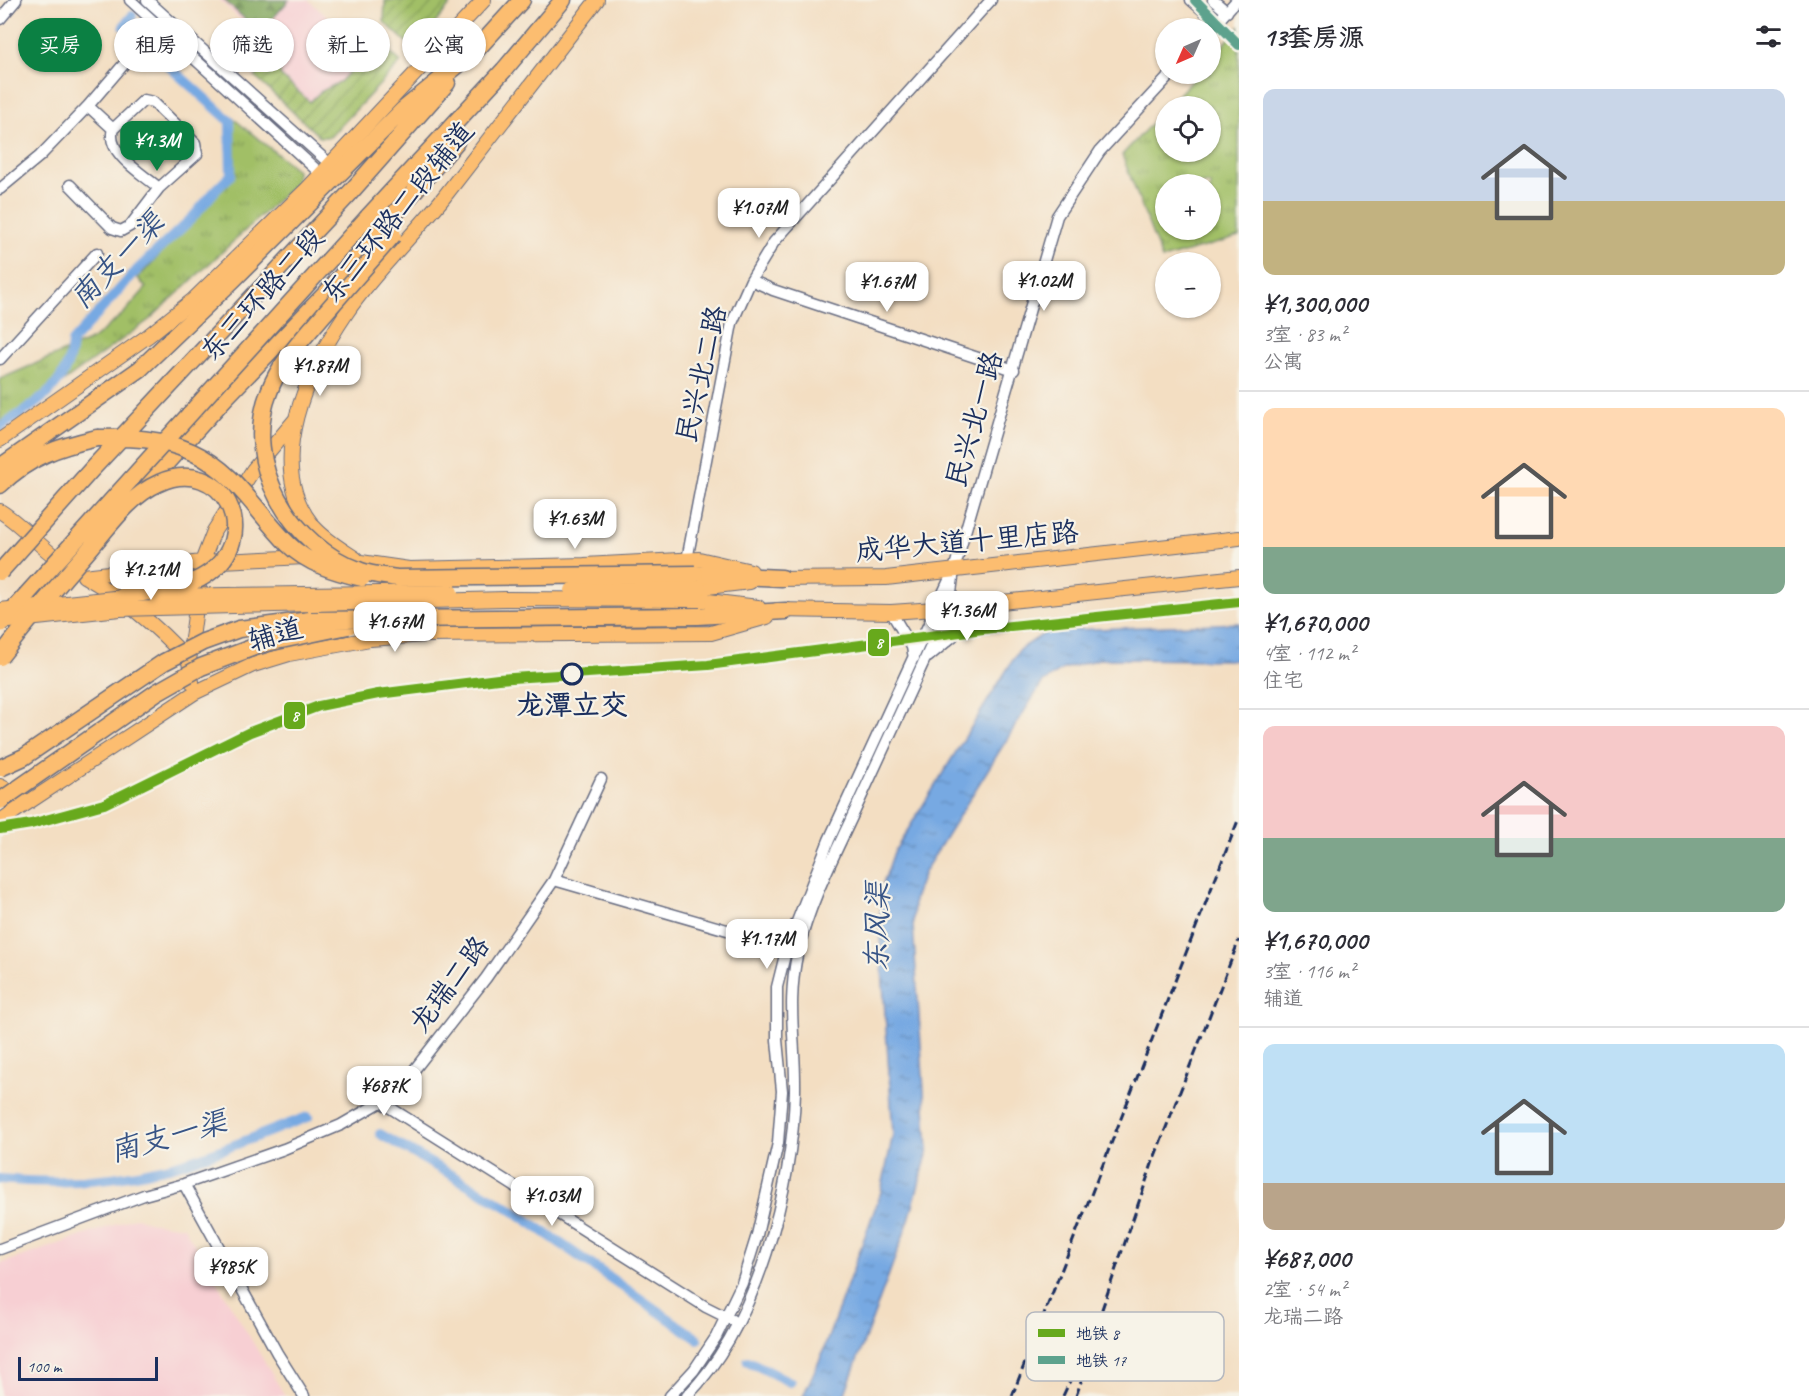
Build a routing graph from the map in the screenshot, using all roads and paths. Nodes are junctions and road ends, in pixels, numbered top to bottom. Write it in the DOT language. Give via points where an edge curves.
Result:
graph roads {
  1 [pos="16,0"];
  2 [pos="130,0"];
  3 [pos="147,0"];
  4 [pos="484,0"];
  5 [pos="522,0"];
  6 [pos="564,0"];
  7 [pos="597,0"];
  8 [pos="991,0"];
  9 [pos="1191,0"];
  10 [pos="1213,0"];
  11 [pos="1237,0"];
  12 [pos="1227,12"];
  13 [pos="159,18"];
  14 [pos="160,18"];
  15 [pos="1207,18"];
  16 [pos="1221,18"];
  17 [pos="0,19"];
  18 [pos="486,39"];
  19 [pos="198,53"];
  20 [pos="504,70"];
  21 [pos="117,72"];
  22 [pos="449,72"];
  23 [pos="456,72"];
  24 [pos="1162,84"];
  25 [pos="87,106"];
  26 [pos="113,129"];
  27 [pos="327,173"];
  28 [pos="70,185"];
  29 [pos="159,188"];
  30 [pos="0,189"];
  31 [pos="388,233"];
  32 [pos="97,253"];
  33 [pos="750,280"];
  34 [pos="186,326"];
  35 [pos="0,359"];
  36 [pos="1014,370"];
  37 [pos="297,417"];
  38 [pos="0,440"];
  39 [pos="0,454"];
  40 [pos="0,467"];
  41 [pos="0,485"];
  42 [pos="139,494"];
  43 [pos="0,511"];
  44 [pos="1239,538"];
  45 [pos="359,561"];
  46 [pos="202,562"];
  47 [pos="954,570"];
  48 [pos="0,572"];
  49 [pos="84,576"];
  50 [pos="1239,577"];
  51 [pos="397,578"];
  52 [pos="782,578"];
  53 [pos="696,588"];
  54 [pos="123,597"];
  55 [pos="994,602"];
  56 [pos="942,608"];
  57 [pos="0,610"];
  58 [pos="786,611"];
  59 [pos="891,612"];
  60 [pos="377,619"];
  61 [pos="0,623"];
  62 [pos="0,657"];
  63 [pos="919,660"];
  64 [pos="189,662"];
  65 [pos="194,693"];
  66 [pos="0,768"];
  67 [pos="601,779"];
  68 [pos="0,786"];
  69 [pos="0,801"];
  70 [pos="28,801"];
  71 [pos="0,821"];
  72 [pos="554,880"];
  73 [pos="793,949"];
  74 [pos="381,1102"];
  75 [pos="184,1184"];
  76 [pos="0,1249"];
  77 [pos="726,1317"];
  78 [pos="739,1323"];
  79 [pos="304,1396"];
  80 [pos="670,1396"];
  81 [pos="687,1396"];
  1 -- 17 [label="street"];
  2 -- 13 [label="street"];
  3 -- 14 [label="street"];
  4 -- 27 [label="main road"];
  5 -- 18 [label="highway, 东三环路二段"];
  6 -- 20 [label="highway, 东三环路二段"];
  7 -- 37 [label="main road, 东三环路二段辅道" via="442,200 349,310 322,352"];
  8 -- 33 [label="street, 民兴北二路" via="774,242"];
  9 -- 15 [label="street"];
  10 -- 12 [label="street"];
  11 -- 12 [label="street"];
  12 -- 16 [label="street"];
  19 -- 27 [label="street"];
  20 -- 31 [label="highway"];
  20 -- 61 [label="highway, 东三环路二段, bridge"];
  21 -- 25 [label="street"];
  22 -- 27 [label="highway"];
  23 -- 48 [label="highway, 东三环路二段, bridge"];
  24 -- 36 [label="street, 民兴北一路" via="1100,151 1057,216"];
  25 -- 26 [label="street"];
  25 -- 30 [label="street" via="40,156"];
  26 -- 29 [label="street" via="113,148"];
  26 -- 29 [label="street" via="144,100 153,102 195,143 197,154"];
  27 -- 34 [label="highway"];
  27 -- 38 [label="main road" via="193,300"];
  28 -- 29 [label="street" via="112,228 121,231 130,226"];
  31 -- 42 [label="highway, bridge" via="226,397"];
  31 -- 51 [label="highway, bridge" via="280,370 268,391 261,439 276,498 293,523 334,558 362,571"];
  32 -- 35 [label="street"];
  33 -- 36 [label="street"];
  33 -- 53 [label="street, 民兴北二路" via="732,323"];
  34 -- 39 [label="highway" via="134,358"];
  34 -- 40 [label="highway" via="140,369"];
  36 -- 47 [label="street, 民兴北一路"];
  37 -- 45 [label="main road, 东三环路二段辅道" via="291,453 297,494 304,511 327,539"];
  37 -- 46 [label="main road" via="226,508"];
  41 -- 51 [label="highway, bridge" via="54,448 97,438 137,437 163,442 210,462 247,494 289,546 311,560 333,572 363,579"];
  42 -- 54 [label="highway, bridge" via="173,478 198,479 226,497 235,523 234,538 225,558 196,581"];
  42 -- 62 [label="highway, bridge" via="50,593"];
  43 -- 49 [label="main road" via="46,552"];
  44 -- 47 [label="main road, 成华大道十里店路"];
  45 -- 46 [label="main road" via="296,556"];
  45 -- 53 [label="main road" via="391,568"];
  46 -- 49 [label="main road"];
  46 -- 64 [label="main road"];
  47 -- 52 [label="main road, 成华大道十里店路" via="886,578"];
  47 -- 56 [label="street, 民兴北一路"];
  49 -- 64 [label="main road" via="128,602"];
  50 -- 55 [label="main road"];
  51 -- 53 [label="highway, bridge"];
  52 -- 53 [label="highway"];
  53 -- 54 [label="main road, bridge"];
  53 -- 58 [label="highway"];
  53 -- 60 [label="highway, bridge"];
  53 -- 61 [label="main road, bridge" via="505,599 120,609"];
  54 -- 57 [label="main road, bridge"];
  55 -- 56 [label="main road"];
  55 -- 63 [label="street"];
  56 -- 59 [label="main road"];
  56 -- 63 [label="street, 民兴北一路"];
  58 -- 59 [label="main road"];
  58 -- 65 [label="main road, 辅道" via="711,633 425,635 370,639 253,665"];
  59 -- 63 [label="street"];
  60 -- 66 [label="highway, bridge" via="273,622 203,642 164,662 24,757"];
  60 -- 69 [label="highway, bridge" via="262,644 201,667 157,692"];
  63 -- 73 [label="street, 民兴北一路"];
  64 -- 65 [label="main road"];
  65 -- 70 [label="main road, 辅道"];
  67 -- 72 [label="street, 龙瑞二路"];
  68 -- 70 [label="main road"];
  70 -- 71 [label="main road, 辅道"];
  72 -- 73 [label="street"];
  72 -- 74 [label="street, 龙瑞二路" via="472,996 411,1074"];
  73 -- 77 [label="street" via="777,987 782,1091 778,1143 757,1235"];
  73 -- 78 [label="street" via="790,991 795,1089 790,1147 764,1256"];
  74 -- 75 [label="street, 龙瑞二路" via="294,1145"];
  74 -- 77 [label="street"];
  75 -- 76 [label="street, 龙瑞二路"];
  75 -- 79 [label="street"];
  77 -- 78 [label="street"];
  77 -- 80 [label="street" via="694,1370"];
  78 -- 81 [label="street" via="702,1381"];
}
